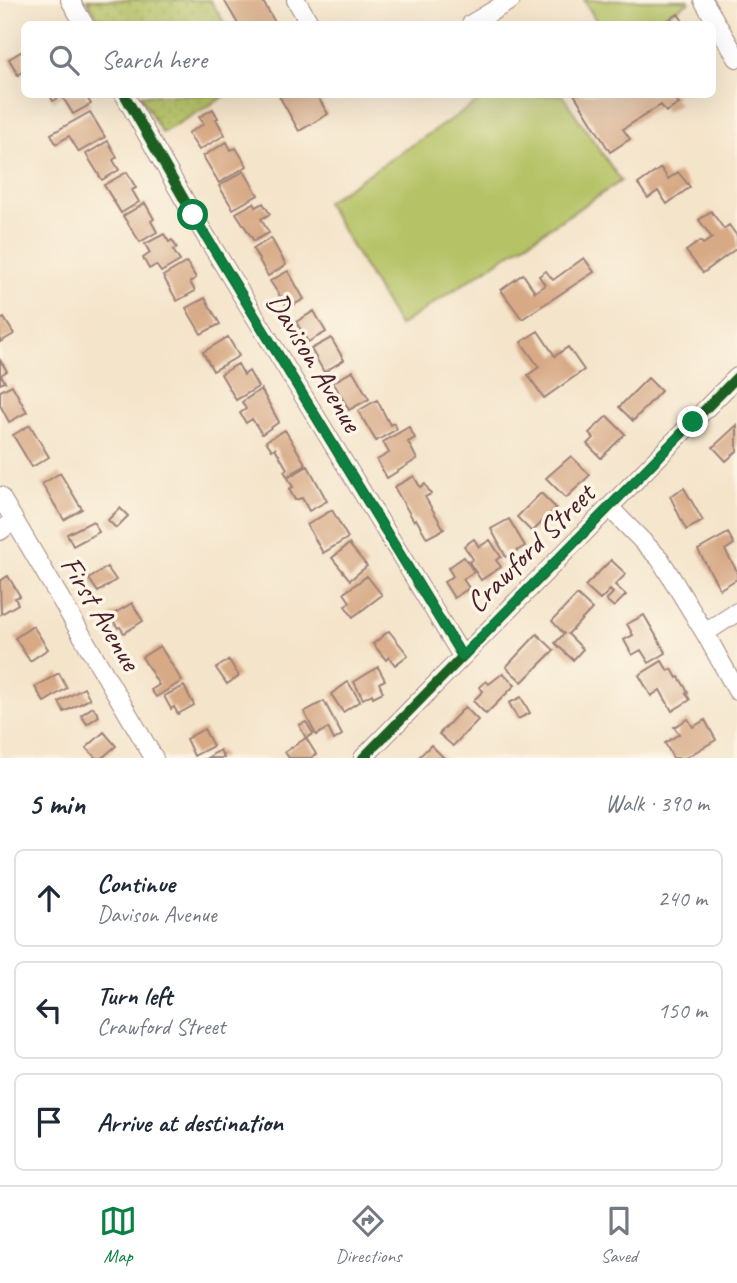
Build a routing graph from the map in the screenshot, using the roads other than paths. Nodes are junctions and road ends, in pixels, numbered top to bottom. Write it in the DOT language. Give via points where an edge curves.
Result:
graph roads {
  1 [pos="70,0"];
  2 [pos="296,0"];
  3 [pos="511,0"];
  4 [pos="703,0"];
  5 [pos="82,21"];
  6 [pos="308,21"];
  7 [pos="476,21"];
  8 [pos="715,21"];
  9 [pos="716,22"];
  10 [pos="737,58"];
  11 [pos="126,98"];
  12 [pos="737,377"];
  13 [pos="0,496"];
  14 [pos="610,508"];
  15 [pos="7,526"];
  16 [pos="737,612"];
  17 [pos="705,633"];
  18 [pos="462,656"];
  19 [pos="737,691"];
  20 [pos="146,754"];
  21 [pos="363,758"];
  1 -- 5 [label="street"];
  2 -- 6 [label="street"];
  3 -- 7 [label="street"];
  4 -- 8 [label="street"];
  9 -- 10 [label="street"];
  11 -- 18 [label="street, Davison Avenue"];
  12 -- 14 [label="street, Crawford Street"];
  13 -- 15 [label="street, First Avenue"];
  14 -- 17 [label="street" via="660,559"];
  14 -- 18 [label="street, Crawford Street"];
  15 -- 20 [label="street, First Avenue"];
  16 -- 17 [label="street"];
  17 -- 19 [label="street"];
  18 -- 21 [label="street, Crawford Street"];
}
